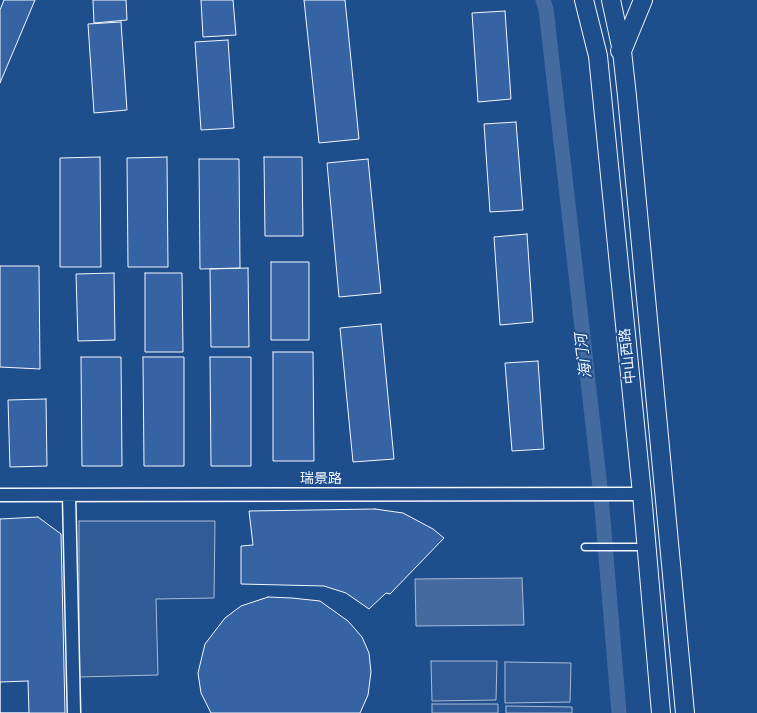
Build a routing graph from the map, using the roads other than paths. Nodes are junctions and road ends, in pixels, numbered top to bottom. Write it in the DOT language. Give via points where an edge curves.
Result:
graph roads {
  1 [pos="584,0"];
  2 [pos="611,0"];
  3 [pos="643,0"];
  4 [pos="622,50"];
  5 [pos="598,56"];
  6 [pos="642,494"];
  7 [pos="0,495"];
  8 [pos="69,495"];
  9 [pos="585,547"];
  10 [pos="646,547"];
  11 [pos="74,713"];
  12 [pos="661,713"];
  13 [pos="685,713"];
  1 -- 5 [label="main road, 中山西路"];
  2 -- 4 [label="main road, 中山西路"];
  3 -- 4 [label="main road"];
  4 -- 5 [label="main road"];
  4 -- 13 [label="main road, 中山西路"];
  5 -- 6 [label="main road, 中山西路"];
  6 -- 8 [label="street, 瑞景路"];
  6 -- 10 [label="main road, 中山西路"];
  7 -- 8 [label="street, 瑞景路"];
  8 -- 11 [label="street"];
  9 -- 10 [label="lane"];
  10 -- 12 [label="main road, 中山西路"];
}
